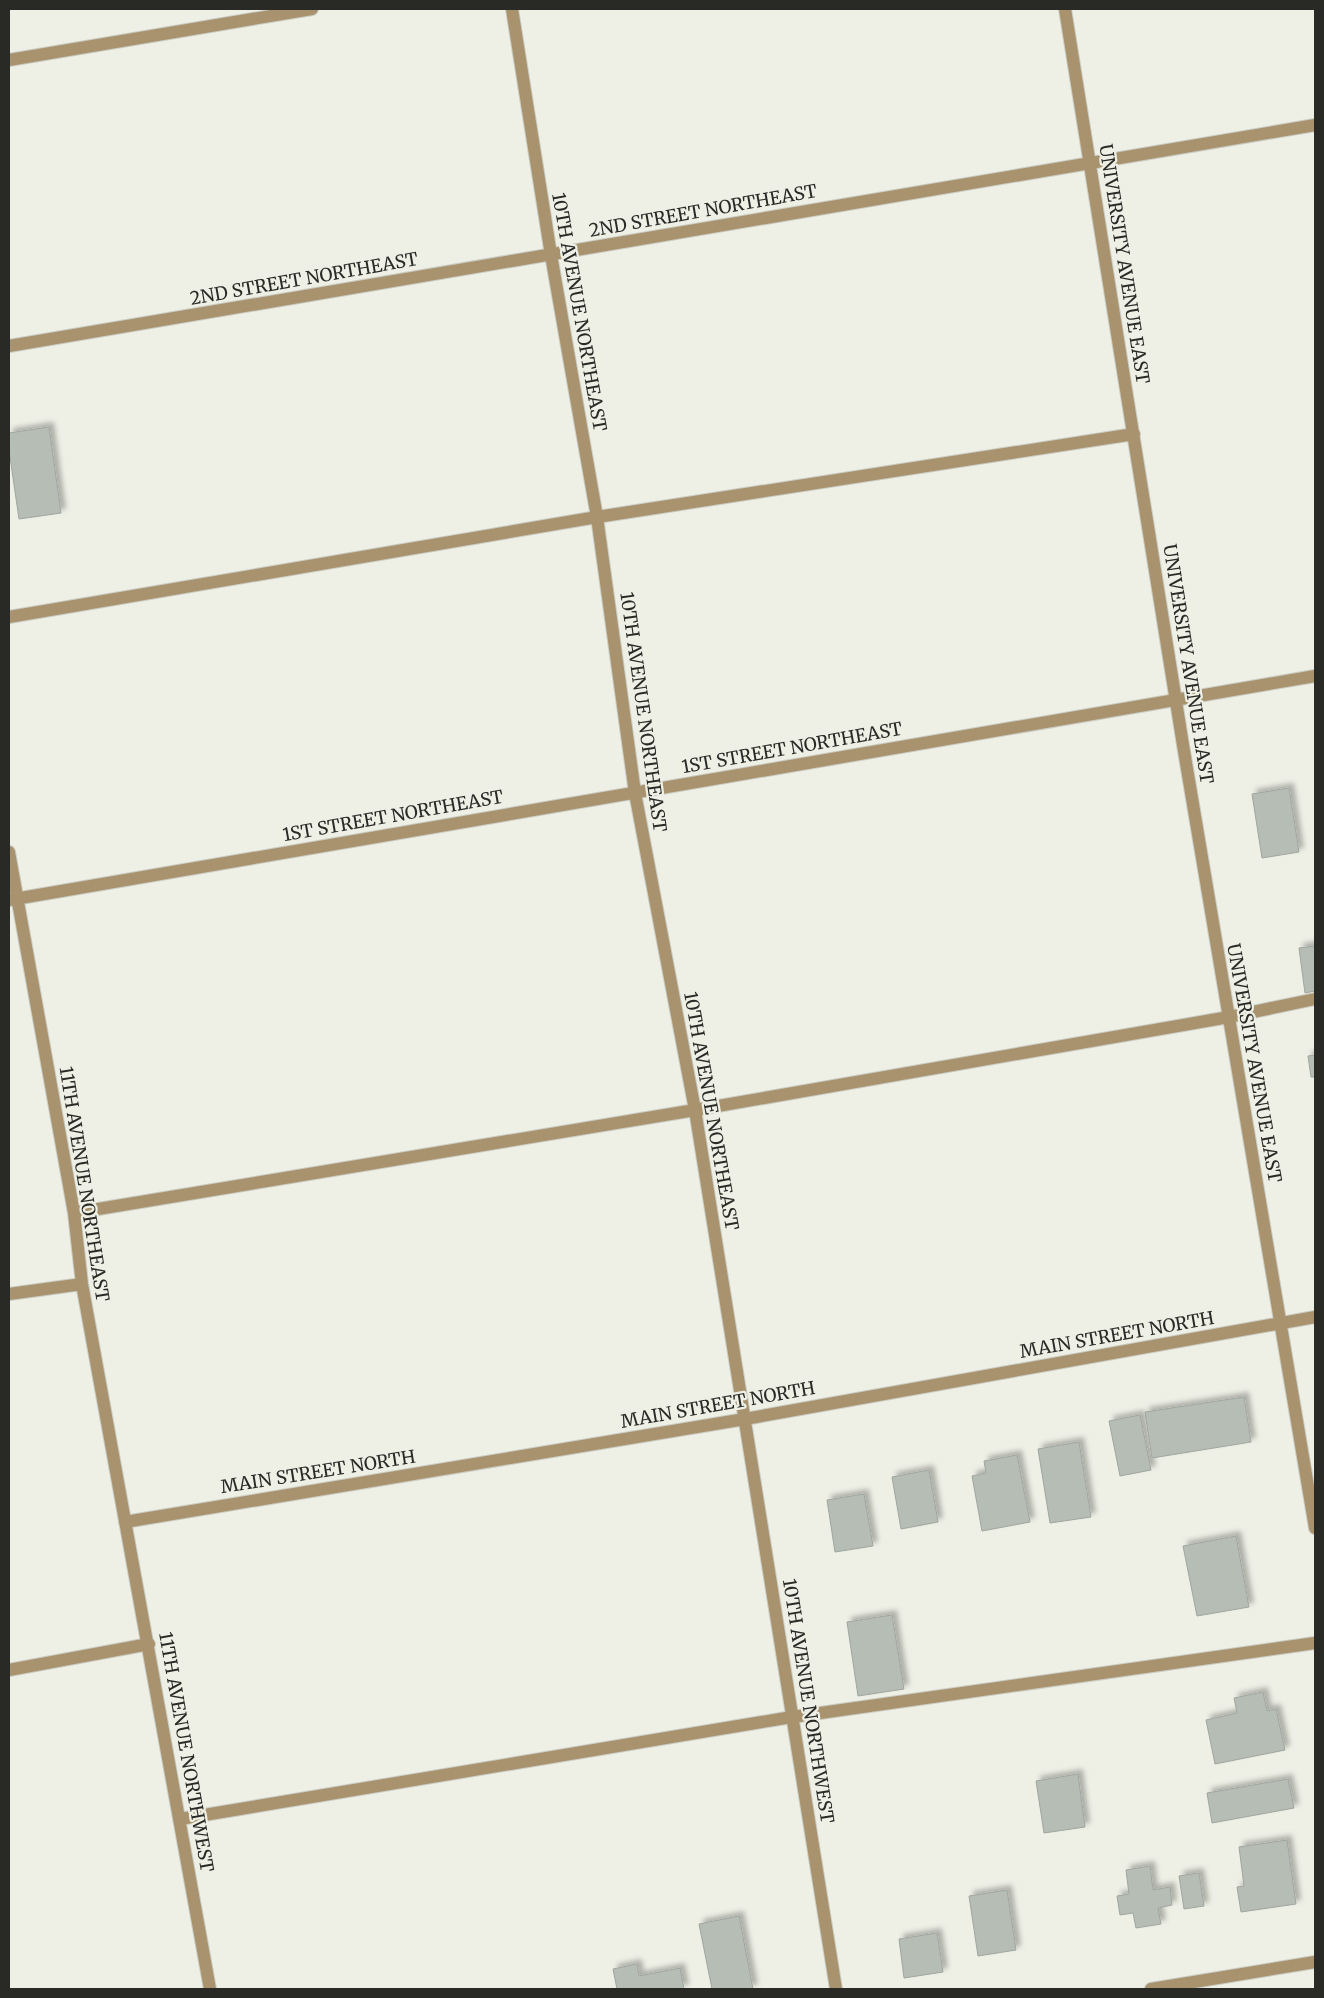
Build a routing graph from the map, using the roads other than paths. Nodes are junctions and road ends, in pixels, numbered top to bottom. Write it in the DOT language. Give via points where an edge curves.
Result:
graph roads {
  1 [pos="312,9"];
  2 [pos="512,9"];
  3 [pos="1065,9"];
  4 [pos="9,60"];
  5 [pos="1315,125"];
  6 [pos="1090,162"];
  7 [pos="551,255"];
  8 [pos="9,346"];
  9 [pos="1134,434"];
  10 [pos="597,518"];
  11 [pos="9,617"];
  12 [pos="1315,676"];
  13 [pos="1175,699"];
  14 [pos="635,793"];
  15 [pos="9,852"];
  16 [pos="13,899"];
  17 [pos="1315,999"];
  18 [pos="1229,1017"];
  19 [pos="695,1110"];
  20 [pos="74,1214"];
  21 [pos="82,1284"];
  22 [pos="9,1294"];
  23 [pos="1315,1317"];
  24 [pos="1281,1324"];
  25 [pos="745,1419"];
  26 [pos="125,1522"];
  27 [pos="1315,1528"];
  28 [pos="1315,1643"];
  29 [pos="149,1644"];
  30 [pos="9,1670"];
  31 [pos="792,1717"];
  32 [pos="180,1819"];
  33 [pos="1315,1962"];
  34 [pos="210,1989"];
  35 [pos="836,1989"];
  36 [pos="1151,1989"];
  1 -- 4 [label="street"];
  2 -- 7 [label="street, 10TH AVENUE NORTHEAST"];
  3 -- 6 [label="street, UNIVERSITY AVENUE EAST"];
  5 -- 6 [label="street, 2ND STREET NORTHEAST"];
  6 -- 7 [label="street, 2ND STREET NORTHEAST"];
  6 -- 9 [label="street, UNIVERSITY AVENUE EAST"];
  7 -- 8 [label="street, 2ND STREET NORTHEAST"];
  7 -- 10 [label="street, 10TH AVENUE NORTHEAST"];
  9 -- 10 [label="street"];
  9 -- 13 [label="street, UNIVERSITY AVENUE EAST"];
  10 -- 11 [label="street"];
  10 -- 14 [label="street, 10TH AVENUE NORTHEAST"];
  12 -- 13 [label="street, 1ST STREET NORTHEAST"];
  13 -- 14 [label="street, 1ST STREET NORTHEAST"];
  13 -- 18 [label="street, UNIVERSITY AVENUE EAST"];
  14 -- 16 [label="street, 1ST STREET NORTHEAST"];
  14 -- 19 [label="street, 10TH AVENUE NORTHEAST"];
  15 -- 16 [label="street, 11TH AVENUE NORTHEAST"];
  16 -- 20 [label="street, 11TH AVENUE NORTHEAST"];
  17 -- 18 [label="street"];
  18 -- 19 [label="street"];
  18 -- 24 [label="street, UNIVERSITY AVENUE EAST"];
  19 -- 20 [label="street"];
  19 -- 25 [label="street, 10TH AVENUE NORTHEAST"];
  20 -- 21 [label="street, 11TH AVENUE NORTHEAST"];
  21 -- 22 [label="street"];
  21 -- 26 [label="street, 11TH AVENUE NORTHEAST"];
  23 -- 24 [label="street, MAIN STREET NORTH"];
  24 -- 25 [label="street, MAIN STREET NORTH"];
  24 -- 27 [label="street, UNIVERSITY AVENUE EAST"];
  25 -- 26 [label="street, MAIN STREET NORTH"];
  25 -- 31 [label="street, 10TH AVENUE NORTHWEST"];
  26 -- 29 [label="street, 11TH AVENUE NORTHWEST"];
  28 -- 31 [label="street"];
  29 -- 30 [label="street"];
  29 -- 32 [label="street, 11TH AVENUE NORTHWEST"];
  31 -- 32 [label="street"];
  31 -- 35 [label="street, 10TH AVENUE NORTHWEST"];
  32 -- 34 [label="street, 11TH AVENUE NORTHWEST"];
  33 -- 36 [label="street"];
}
